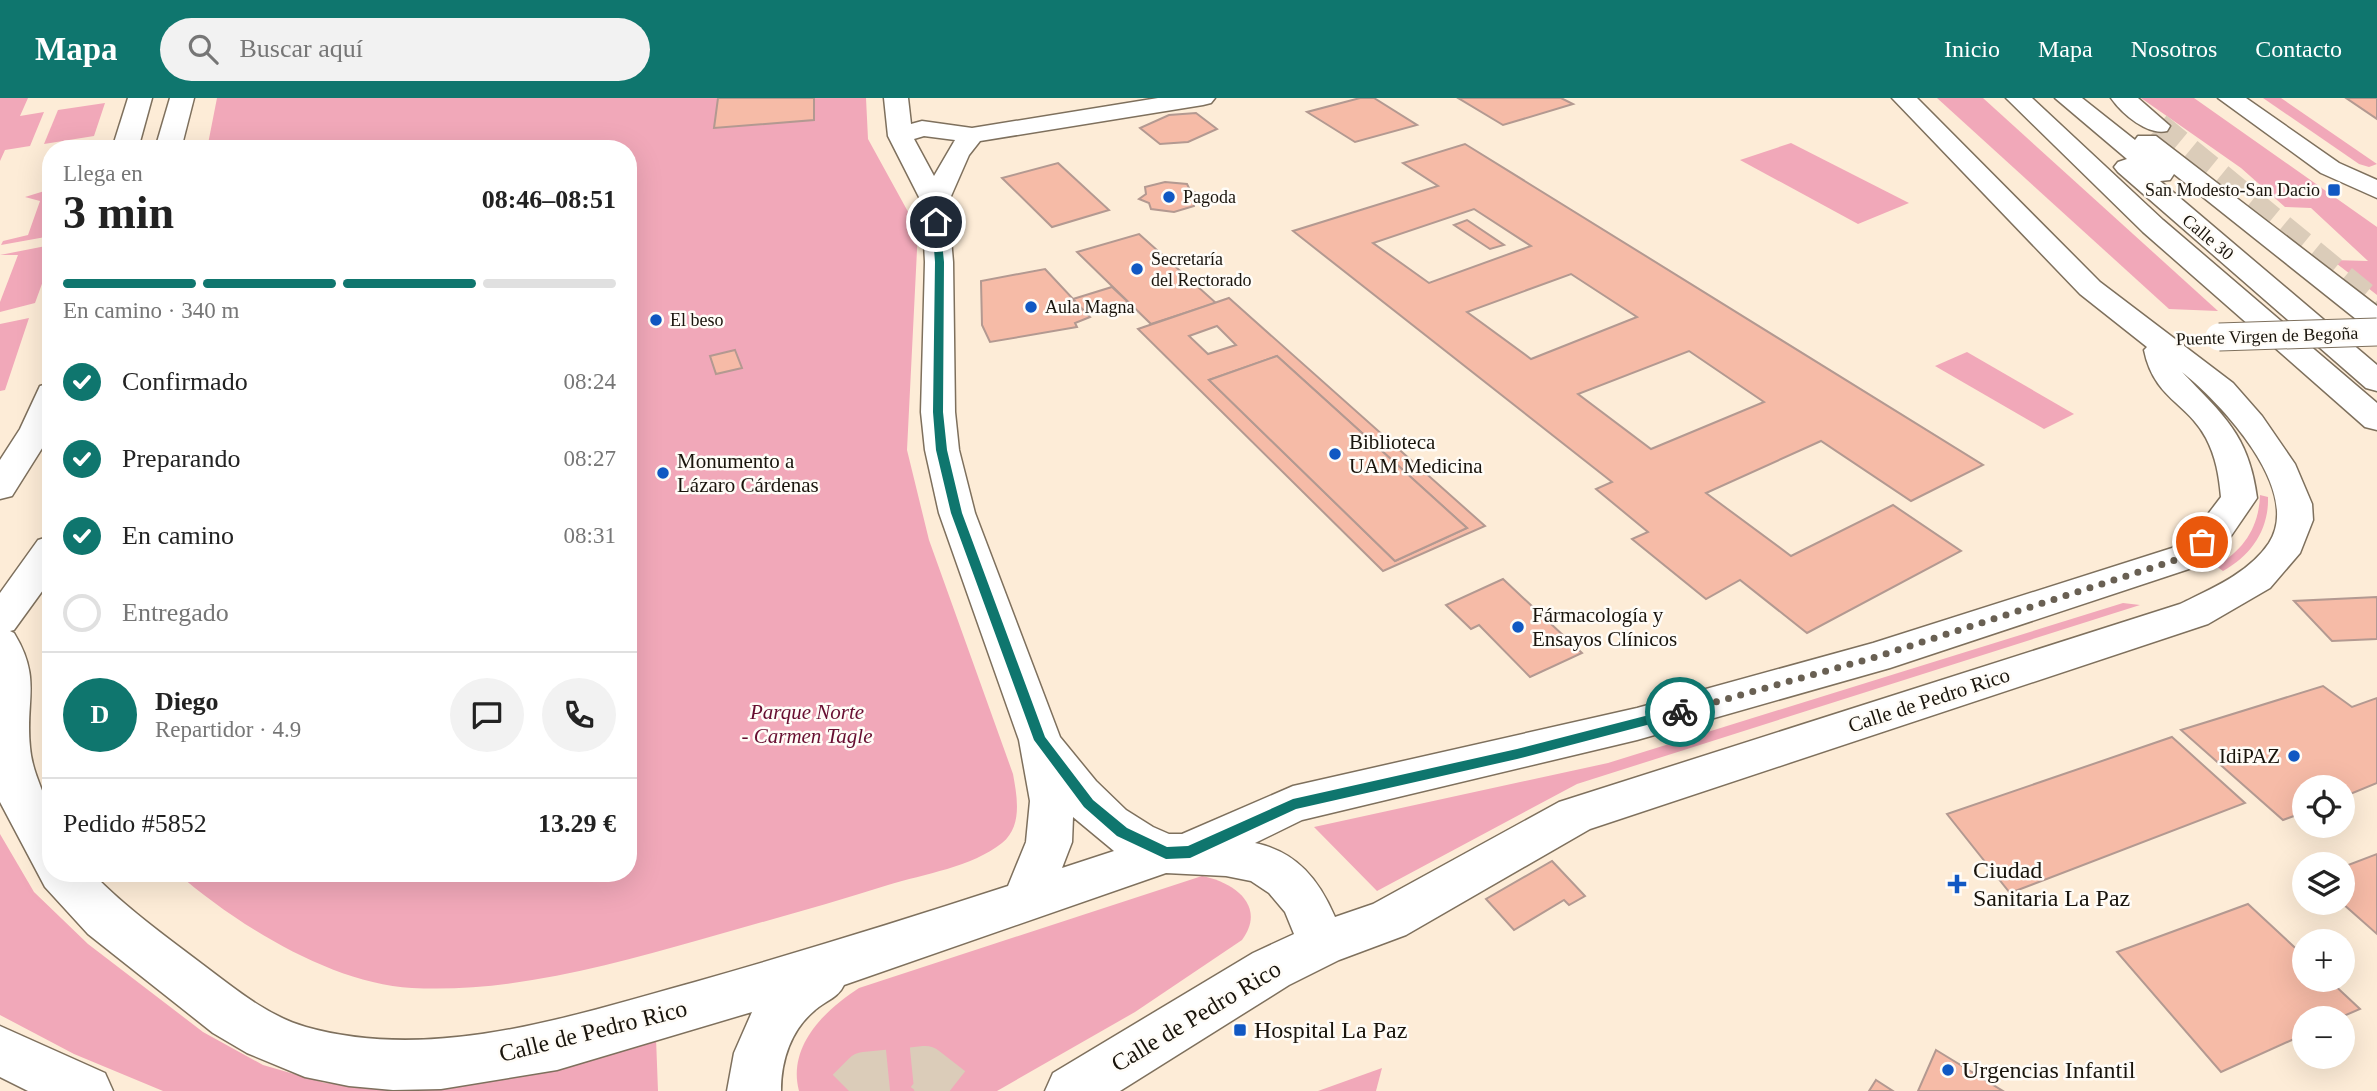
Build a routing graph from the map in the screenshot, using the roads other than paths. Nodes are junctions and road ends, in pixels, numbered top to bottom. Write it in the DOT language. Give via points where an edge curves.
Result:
graph roads {
  1 [pos="140,98"];
  2 [pos="182,98"];
  3 [pos="896,98"];
  4 [pos="1203,98"];
  5 [pos="1904,98"];
  6 [pos="2009,98"];
  7 [pos="2018,98"];
  8 [pos="2036,98"];
  9 [pos="2049,98"];
  10 [pos="2067,98"];
  11 [pos="2086,98"];
  12 [pos="2095,98"];
  13 [pos="2123,98"];
  14 [pos="2230,98"];
  15 [pos="2158,126"];
  16 [pos="972,135"];
  17 [pos="128,140"];
  18 [pos="170,140"];
  19 [pos="905,144"];
  20 [pos="2083,157"];
  21 [pos="2115,157"];
  22 [pos="2330,168"];
  23 [pos="2189,175"];
  24 [pos="2377,190"];
  25 [pos="935,203"];
  26 [pos="2377,210"];
  27 [pos="2377,321"];
  28 [pos="2377,332"];
  29 [pos="2157,341"];
  30 [pos="2377,356"];
  31 [pos="2377,381"];
  32 [pos="42,415"];
  33 [pos="2377,420"];
  34 [pos="0,488"];
  35 [pos="42,563"];
  36 [pos="0,620"];
  37 [pos="0,643"];
  38 [pos="1040,740"];
  39 [pos="42,841"];
  40 [pos="1178,852"];
  41 [pos="70,882"];
  42 [pos="1027,898"];
  43 [pos="1322,944"];
  44 [pos="846,962"];
  45 [pos="0,1051"];
  46 [pos="86,1091"];
  47 [pos="754,1091"];
  48 [pos="1072,1091"];
  1 -- 17 [label="main road"];
  2 -- 18 [label="main road"];
  3 -- 19 [label="main road"];
  4 -- 16 [label="main road"];
  5 -- 29 [label="main road, Calle de Pedro Rico" via="2091,289"];
  6 -- 20 [label="main road"];
  7 -- 20 [label="main road"];
  8 -- 21 [label="main road, Calle 30"];
  9 -- 21 [label="main road"];
  10 -- 30 [label="main road"];
  11 -- 23 [label="main road"];
  12 -- 23 [label="main road, Calle 30"];
  13 -- 15 [label="main road"];
  14 -- 22 [label="main road"];
  16 -- 19 [label="main road" via="951,149"];
  16 -- 25 [label="main road" via="957,154"];
  19 -- 25 [label="main road"];
  20 -- 33 [label="main road" via="2153,226"];
  21 -- 31 [label="main road, Calle 30"];
  22 -- 24 [label="main road"];
  22 -- 26 [label="main road" via="2347,189"];
  23 -- 27 [label="main road, Calle 30"];
  25 -- 38 [label="main road" via="942,450 970,552"];
  28 -- 29 [label="main road, Puente Virgen de Begoña, bridge"];
  29 -- 40 [label="main road, Calle de Pedro Rico" via="2165,373 2221,433 2235,470 2238,498 2218,527 2185,557 1876,657 1637,724 1293,804"];
  29 -- 43 [label="main road, Calle de Pedro Rico" via="2210,379 2255,429 2287,476 2296,519 2279,559 2244,589 2194,614 1575,815 1389,920"];
  32 -- 34 [label="main road"];
  35 -- 36 [label="main road"];
  37 -- 39 [label="main road" via="11,670 7,745 12,774 22,805"];
  38 -- 40 [label="main road" via="1089,803 1122,832"];
  38 -- 42 [label="main road" via="1052,801 1049,842"];
  40 -- 42 [label="main road, Calle de Pedro Rico"];
  40 -- 43 [label="main road, Calle de Pedro Rico" via="1262,864 1286,879 1304,900"];
  41 -- 44 [label="main road, Calle de Pedro Rico" via="105,919 231,1016 305,1052 349,1061 441,1064 545,1048"];
  42 -- 44 [label="main road, Calle de Pedro Rico"];
  43 -- 48 [label="main road, Calle de Pedro Rico" via="1271,969"];
  44 -- 47 [label="main road, Calle de Pedro Rico" via="794,996 768,1033 754,1074"];
  45 -- 46 [label="main road"];
}
